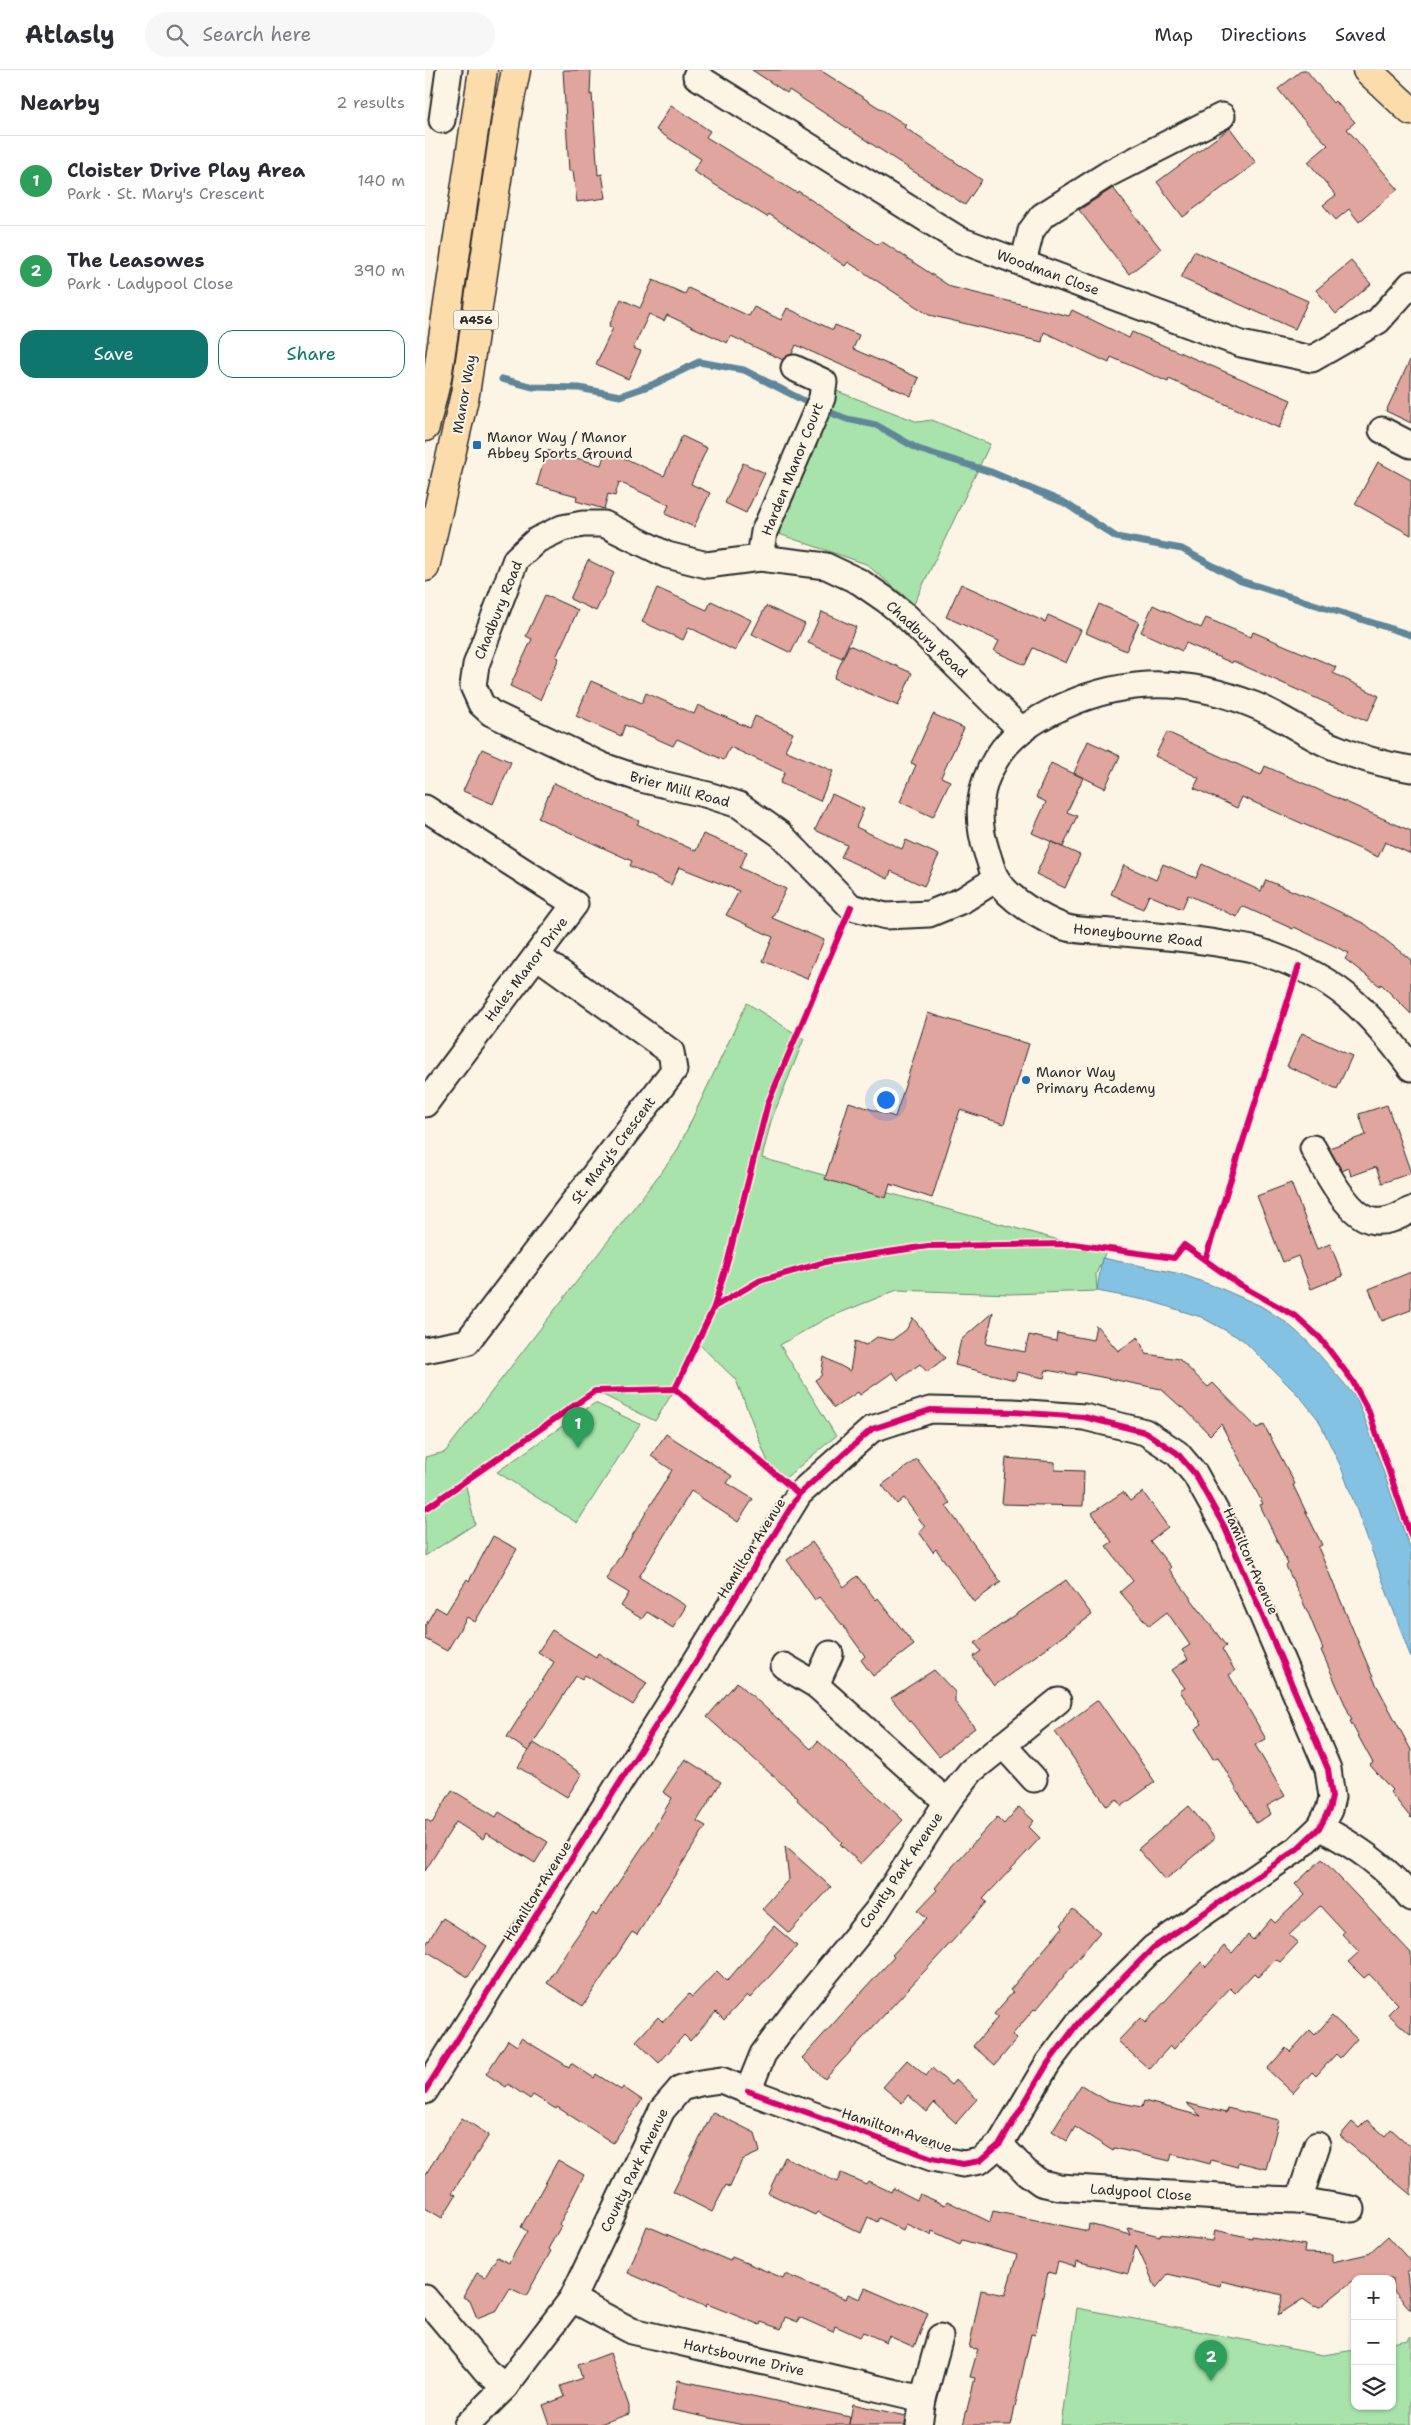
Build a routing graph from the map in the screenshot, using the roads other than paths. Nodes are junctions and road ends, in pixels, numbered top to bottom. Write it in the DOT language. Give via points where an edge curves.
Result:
graph roads {
  1 [pos="449,70"];
  2 [pos="483,70"];
  3 [pos="516,70"];
  4 [pos="1367,70"];
  5 [pos="696,76"];
  6 [pos="1411,111"];
  7 [pos="1222,116"];
  8 [pos="442,120"];
  9 [pos="1023,263"];
  10 [pos="1411,284"];
  11 [pos="794,368"];
  12 [pos="425,427"];
  13 [pos="1381,430"];
  14 [pos="1411,444"];
  15 [pos="760,558"];
  16 [pos="425,567"];
  17 [pos="481,704"];
  18 [pos="1020,729"];
  19 [pos="1411,769"];
  20 [pos="425,808"];
  21 [pos="996,879"];
  22 [pos="537,956"];
  23 [pos="1411,1068"];
  24 [pos="425,1104"];
  25 [pos="1313,1148"];
  26 [pos="1411,1210"];
  27 [pos="425,1350"];
  28 [pos="831,1654"];
  29 [pos="784,1666"];
  30 [pos="816,1685"];
  31 [pos="1058,1701"];
  32 [pos="1003,1745"];
  33 [pos="1034,1779"];
  34 [pos="947,1802"];
  35 [pos="1320,1827"];
  36 [pos="1411,1898"];
  37 [pos="748,2091"];
  38 [pos="425,2092"];
  39 [pos="1000,2144"];
  40 [pos="1317,2145"];
  41 [pos="1299,2200"];
  42 [pos="1351,2209"];
  43 [pos="425,2298"];
  44 [pos="572,2299"];
  45 [pos="940,2337"];
  46 [pos="505,2386"];
  47 [pos="923,2399"];
  48 [pos="467,2425"];
  49 [pos="919,2425"];
  1 -- 8 [label="street"];
  2 -- 12 [label="main road, A456" via="437,378"];
  3 -- 16 [label="main road, Manor Way / A456" via="465,394"];
  4 -- 6 [label="main road"];
  5 -- 9 [label="street, Woodman Close" via="960,240"];
  7 -- 9 [label="street" via="1108,174 1042,216 1031,232"];
  9 -- 10 [label="street, Woodman Close" via="1241,344 1312,360 1378,321"];
  11 -- 15 [label="street, Harden Manor Court" via="824,382 817,408 764,532"];
  13 -- 14 [label="street"];
  15 -- 17 [label="street, Chadbury Road" via="707,565 667,555 604,524 562,528 537,540 516,559 476,664 473,686"];
  15 -- 18 [label="street, Chadbury Road" via="826,566 860,582 907,617"];
  17 -- 21 [label="street, Brier Mill Road" via="491,713 603,766 739,805 780,834 851,907 886,916 929,914 963,900"];
  18 -- 19 [label="street, Honeybourne Road" via="1042,715 1086,696 1146,684 1174,684 1199,688 1255,706 1334,747 1386,766"];
  18 -- 21 [label="street, Honeybourne Road" via="996,756 983,792 981,834"];
  20 -- 22 [label="street, Hales Manor Drive" via="575,904"];
  21 -- 23 [label="street, Honeybourne Road" via="1022,906 1065,928 1186,938 1257,950 1306,969 1342,990 1383,1030"];
  22 -- 24 [label="street, Hales Manor Drive"];
  22 -- 27 [label="street, St. Mary's Crescent" via="671,1052 674,1070 467,1342"];
  25 -- 26 [label="street" via="1352,1208 1373,1221 1392,1220"];
  28 -- 30 [label="street"];
  29 -- 30 [label="street, County Park Avenue"];
  30 -- 34 [label="street, County Park Avenue"];
  31 -- 32 [label="street, County Park Avenue"];
  32 -- 33 [label="street"];
  32 -- 34 [label="street, County Park Avenue" via="971,1771"];
  34 -- 37 [label="street, County Park Avenue" via="877,1911 763,2054"];
  35 -- 36 [label="street" via="1371,1858"];
  35 -- 38 [label="street, Hamilton Avenue" via="1329,1810 1331,1797 1328,1769 1225,1528 1195,1474 1177,1453 1145,1432 1084,1417 930,1410 872,1429 799,1494"];
  35 -- 39 [label="street, Hamilton Avenue" via="1297,1849 1147,1955 1079,2022 1048,2063"];
  37 -- 39 [label="street, Hamilton Avenue" via="932,2158 963,2164 980,2161"];
  37 -- 44 [label="street, County Park Avenue" via="721,2080 699,2083 681,2088 662,2110"];
  39 -- 41 [label="street, Ladypool Close" via="1026,2172 1041,2182 1059,2187"];
  40 -- 41 [label="street"];
  41 -- 42 [label="street, Ladypool Close"];
  43 -- 46 [label="street" via="486,2372"];
  44 -- 46 [label="street, County Park Avenue"];
  44 -- 47 [label="street, Hartsbourne Drive" via="632,2331"];
  45 -- 47 [label="street"];
  46 -- 48 [label="street, County Park Avenue"];
  47 -- 49 [label="street"];
}
